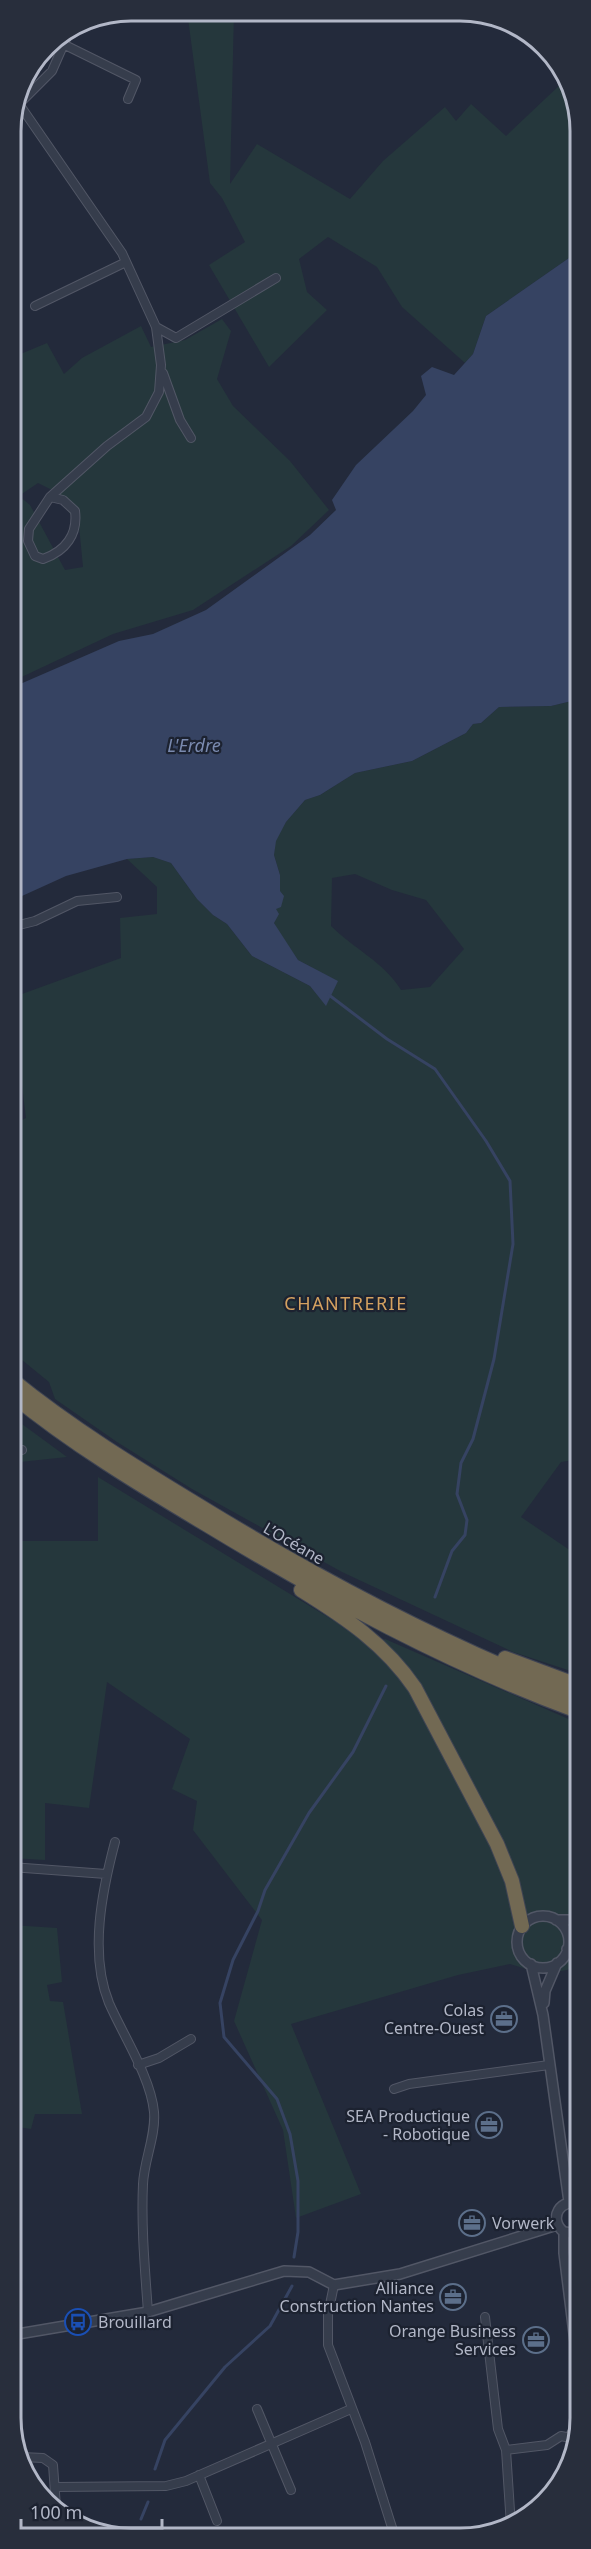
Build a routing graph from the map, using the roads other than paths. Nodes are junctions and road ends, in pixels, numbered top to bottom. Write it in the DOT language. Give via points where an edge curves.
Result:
graph roads {
  1 [pos="65,45"];
  2 [pos="28,93"];
  3 [pos="128,99"];
  4 [pos="23,110"];
  5 [pos="126,262"];
  6 [pos="276,278"];
  7 [pos="35,306"];
  8 [pos="156,327"];
  9 [pos="161,365"];
  10 [pos="191,438"];
  11 [pos="50,497"];
  12 [pos="117,897"];
  13 [pos="21,924"];
  14 [pos="21,1386"];
  15 [pos="21,1401"];
  16 [pos="282,1570"];
  17 [pos="479,1656"];
  18 [pos="570,1682"];
  19 [pos="570,1694"];
  20 [pos="570,1708"];
  21 [pos="115,1842"];
  22 [pos="21,1868"];
  23 [pos="106,1874"];
  24 [pos="556,1920"];
  25 [pos="570,1920"];
  26 [pos="522,1926"];
  27 [pos="570,1946"];
  28 [pos="567,1949"];
  29 [pos="556,1963"];
  30 [pos="531,1964"];
  31 [pos="543,2015"];
  32 [pos="191,2039"];
  33 [pos="549,2065"];
  34 [pos="138,2066"];
  35 [pos="394,2089"];
  36 [pos="569,2202"];
  37 [pos="560,2228"];
  38 [pos="570,2233"];
  39 [pos="334,2285"];
  40 [pos="570,2301"];
  41 [pos="148,2312"];
  42 [pos="485,2317"];
  43 [pos="21,2333"];
  44 [pos="257,2409"];
  45 [pos="351,2409"];
  46 [pos="568,2440"];
  47 [pos="271,2443"];
  48 [pos="506,2450"];
  49 [pos="28,2457"];
  50 [pos="199,2475"];
  51 [pos="55,2487"];
  52 [pos="291,2490"];
  53 [pos="56,2498"];
  54 [pos="510,2516"];
  55 [pos="216,2521"];
  56 [pos="392,2528"];
  1 -- 2 [label="street" via="52,71"];
  1 -- 3 [label="street" via="136,80"];
  4 -- 5 [label="street"];
  5 -- 7 [label="street"];
  5 -- 8 [label="street"];
  6 -- 8 [label="street" via="176,339"];
  8 -- 9 [label="street"];
  9 -- 10 [label="street" via="177,412"];
  9 -- 11 [label="street" via="159,392 146,417"];
  11 -- 11 [label="street" via="28,529 28,541 35,556 43,559 69,542 77,525 75,511 63,500"];
  12 -- 13 [label="street" via="77,902"];
  14 -- 17 [label="highway, L’Océane" via="87,1436 223,1521 356,1597"];
  15 -- 16 [label="highway, L’Océane" via="101,1460"];
  16 -- 20 [label="highway, L’Océane" via="438,1651"];
  16 -- 26 [label="highway" via="294,1586 373,1638 403,1670 497,1844 512,1881"];
  17 -- 18 [label="highway" via="500,1656"];
  17 -- 19 [label="highway, L’Océane"];
  21 -- 23 [label="street"];
  22 -- 23 [label="street"];
  23 -- 34 [label="street" via="99,1929 100,1966 108,2000"];
  24 -- 25 [label="street"];
  24 -- 26 [label="street" via="538,1916"];
  24 -- 28 [label="street" via="567,1932"];
  26 -- 30 [label="street" via="518,1948"];
  27 -- 28 [label="street"];
  28 -- 29 [label="street"];
  29 -- 30 [label="street" via="545,1967"];
  29 -- 31 [label="street" via="545,1990"];
  30 -- 31 [label="street"];
  31 -- 33 [label="street"];
  32 -- 34 [label="street"];
  33 -- 35 [label="street"];
  33 -- 36 [label="street"];
  34 -- 41 [label="street" via="154,2111 143,2184"];
  36 -- 37 [label="street" via="559,2208 555,2219"];
  37 -- 38 [label="street"];
  37 -- 39 [label="street" via="400,2274"];
  37 -- 40 [label="street"];
  39 -- 41 [label="street" via="309,2272 284,2271"];
  39 -- 45 [label="street" via="328,2345"];
  41 -- 43 [label="street"];
  42 -- 48 [label="street" via="498,2429"];
  44 -- 47 [label="street"];
  45 -- 47 [label="street"];
  45 -- 56 [label="street"];
  46 -- 48 [label="street" via="561,2436 547,2445"];
  47 -- 50 [label="street"];
  47 -- 52 [label="street"];
  48 -- 54 [label="street"];
  49 -- 51 [label="street" via="50,2462"];
  50 -- 51 [label="street" via="166,2486"];
  50 -- 55 [label="street"];
  51 -- 53 [label="street"];
}
